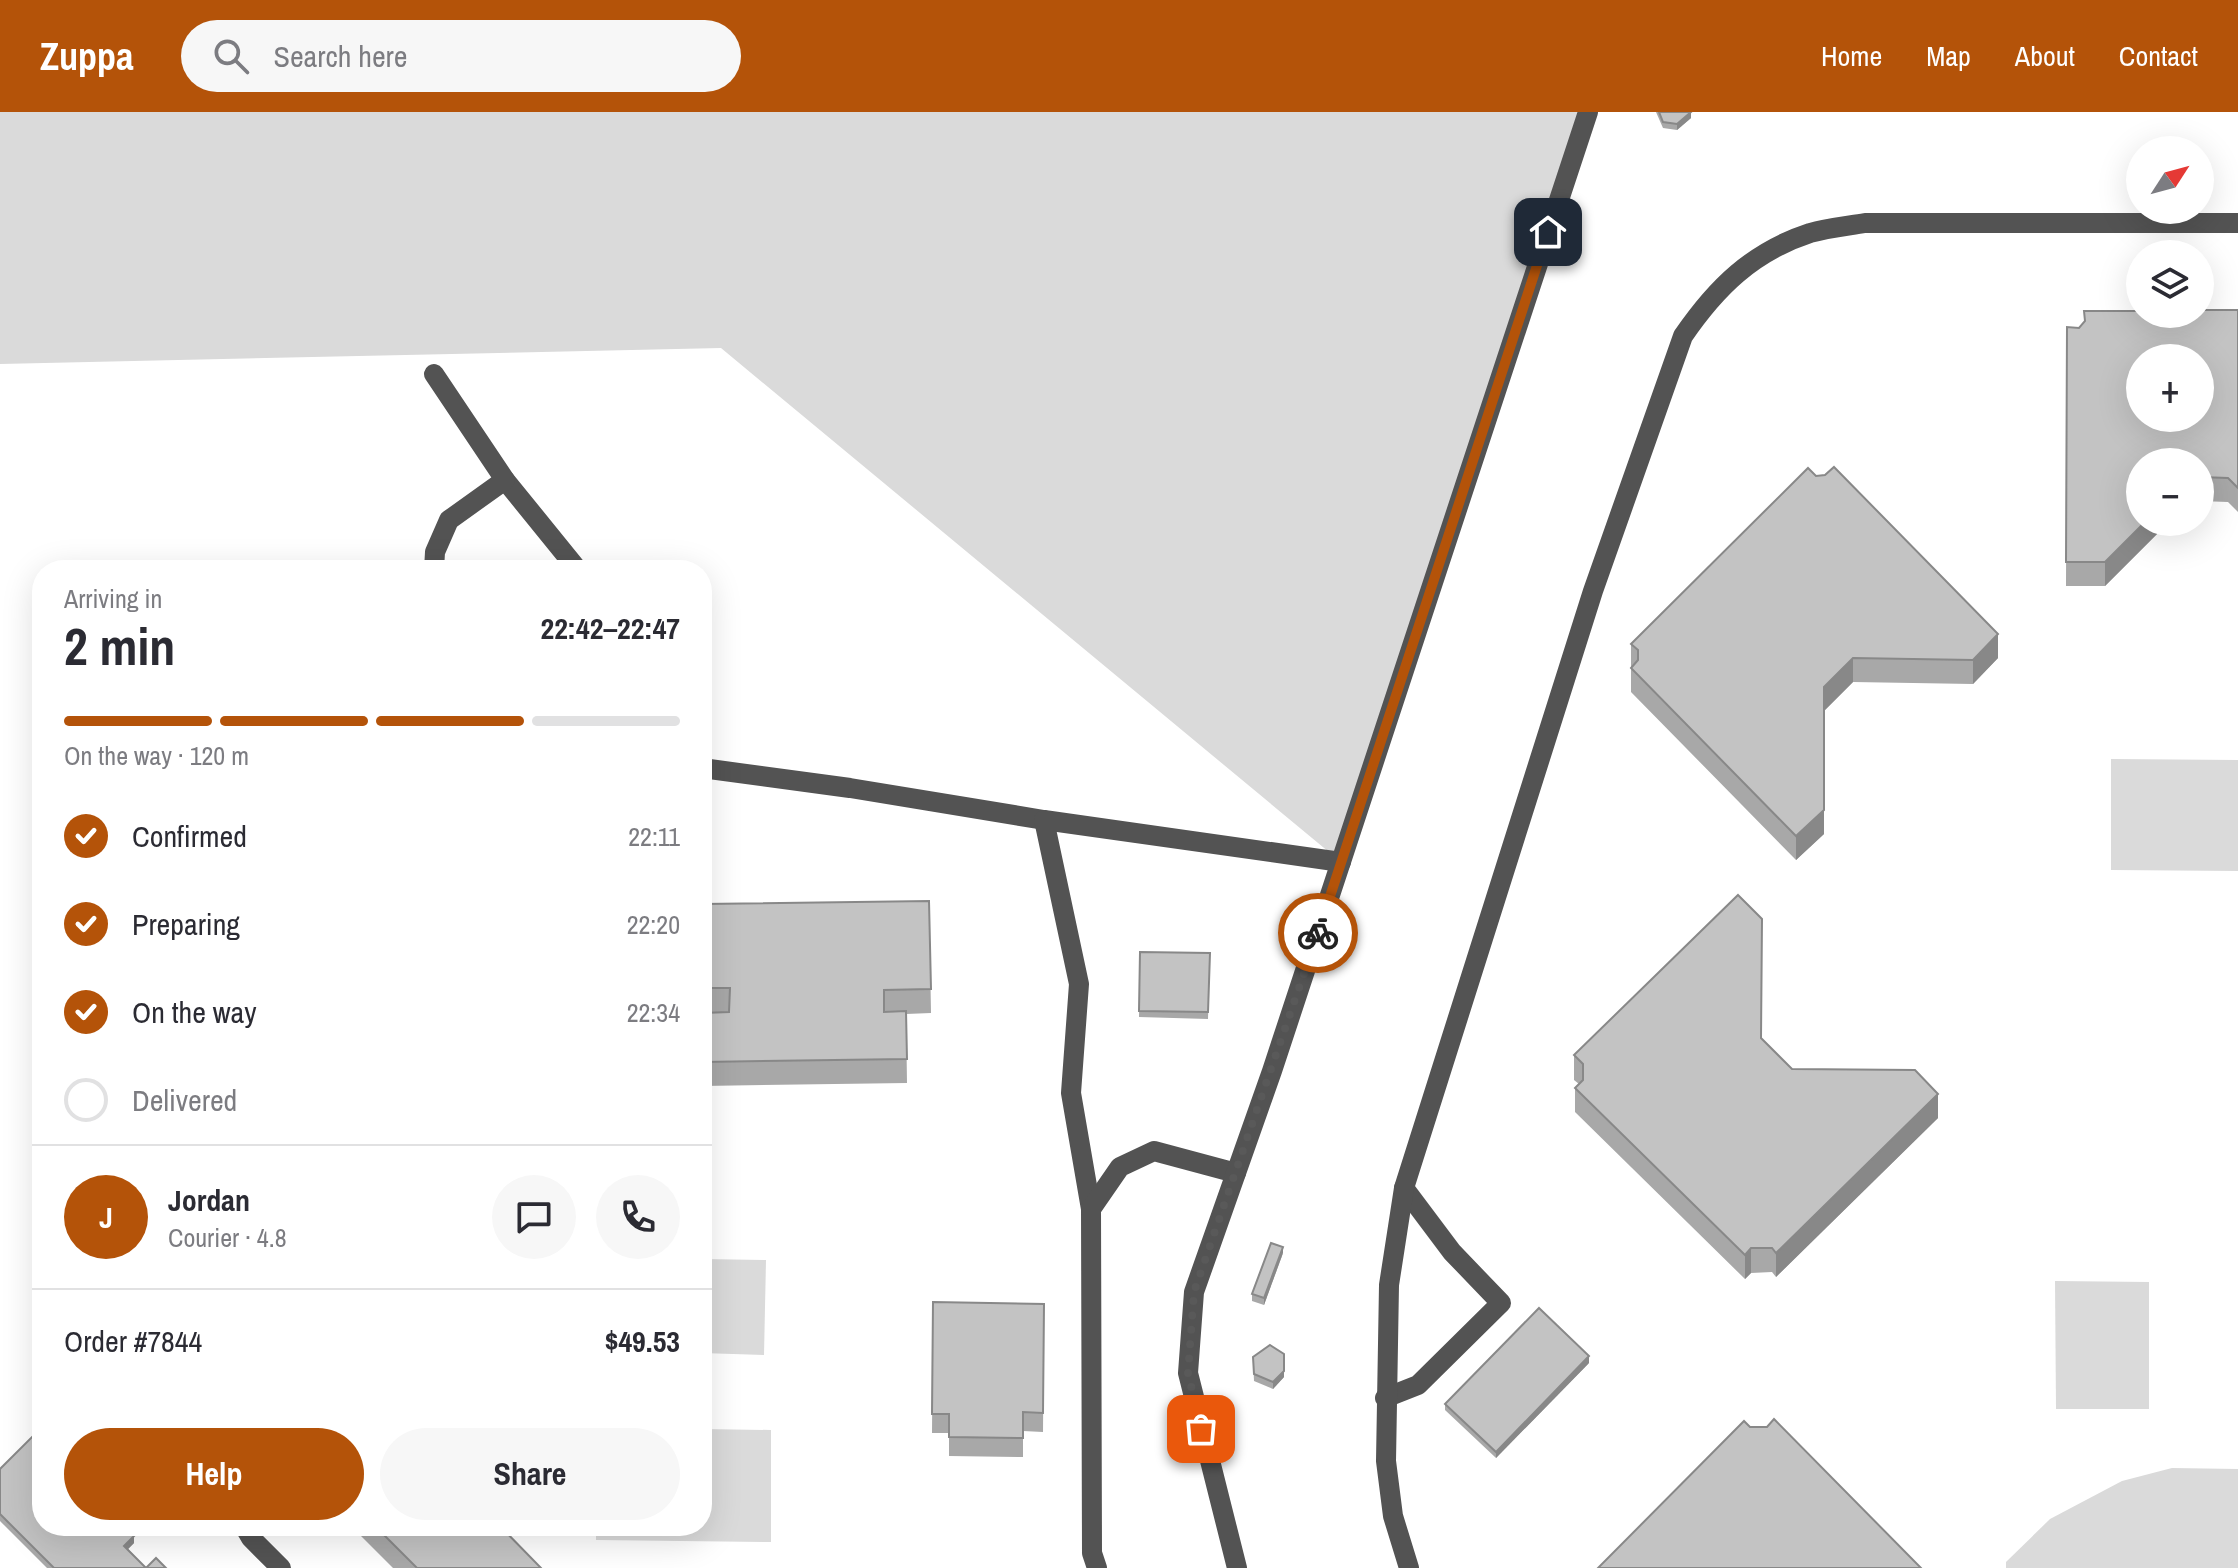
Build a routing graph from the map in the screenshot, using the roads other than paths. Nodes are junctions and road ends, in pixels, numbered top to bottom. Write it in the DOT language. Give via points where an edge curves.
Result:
graph roads {
  1 [pos="1588,112"];
  2 [pos="2238,223"];
  3 [pos="434,374"];
  4 [pos="505,480"];
  5 [pos="435,560"];
  6 [pos="570,560"];
  7 [pos="712,769"];
  8 [pos="1044,820"];
  9 [pos="1341,862"];
  10 [pos="1236,1173"];
  11 [pos="1404,1188"];
  12 [pos="1091,1209"];
  13 [pos="1385,1398"];
  14 [pos="250,1536"];
  15 [pos="281,1568"];
  16 [pos="1097,1568"];
  17 [pos="1237,1568"];
  18 [pos="1409,1568"];
  1 -- 9 [label="street"];
  2 -- 11 [label="street" via="1865,223 1811,233 1768,252 1706,302 1683,336 1593,591"];
  3 -- 4 [label="street"];
  4 -- 5 [label="street" via="449,520"];
  4 -- 6 [label="street"];
  7 -- 8 [label="street"];
  8 -- 9 [label="street"];
  8 -- 12 [label="street" via="1079,984 1071,1093"];
  9 -- 10 [label="street"];
  10 -- 12 [label="street" via="1154,1151 1120,1167"];
  10 -- 17 [label="street" via="1194,1292 1188,1373"];
  11 -- 13 [label="street" via="1389,1285"];
  11 -- 13 [label="street" via="1452,1252 1501,1303 1418,1385"];
  12 -- 16 [label="street" via="1092,1553"];
  13 -- 18 [label="street" via="1393,1516"];
  14 -- 15 [label="street"];
}
